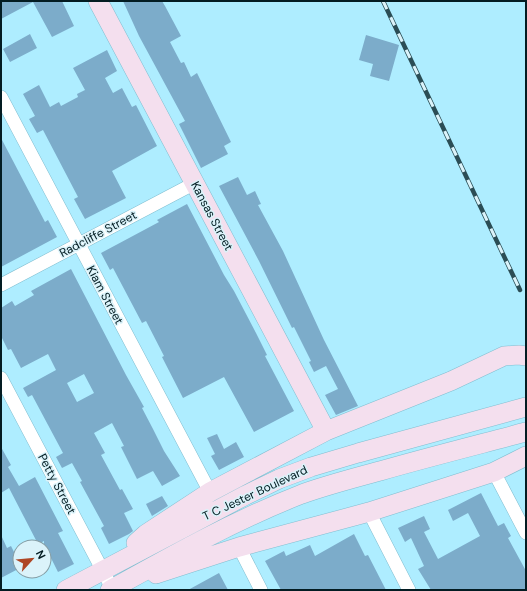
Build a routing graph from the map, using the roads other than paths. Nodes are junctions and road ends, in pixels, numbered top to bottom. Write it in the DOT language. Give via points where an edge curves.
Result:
graph roads {
  1 [pos="98,1"];
  2 [pos="1,97"];
  3 [pos="195,183"];
  4 [pos="79,244"];
  5 [pos="1,285"];
  6 [pos="526,356"];
  7 [pos="1,378"];
  8 [pos="526,407"];
  9 [pos="326,432"];
  10 [pos="517,434"];
  11 [pos="526,456"];
  12 [pos="494,472"];
  13 [pos="210,492"];
  14 [pos="369,512"];
  15 [pos="526,533"];
  16 [pos="239,547"];
  17 [pos="103,571"];
  18 [pos="66,590"];
  19 [pos="112,590"];
  20 [pos="261,590"];
  21 [pos="408,590"];
  1 -- 3 [label="main road, Kansas Street"];
  2 -- 4 [label="street, Kiam Street"];
  3 -- 4 [label="street, Radcliffe Street"];
  3 -- 9 [label="main road, Kansas Street"];
  4 -- 5 [label="street, Radcliffe Street"];
  4 -- 13 [label="street, Kiam Street"];
  6 -- 9 [label="main road" via="504,356 451,381"];
  7 -- 17 [label="street, Petty Street"];
  8 -- 17 [label="main road, T C Jester Boulevard" via="298,472 246,495"];
  9 -- 13 [label="main road"];
  10 -- 19 [label="main road, T C Jester Boulevard" via="370,474 272,506 157,563"];
  11 -- 12 [label="main road"];
  12 -- 14 [label="main road"];
  12 -- 15 [label="street"];
  13 -- 17 [label="main road" via="146,534"];
  14 -- 16 [label="main road"];
  14 -- 21 [label="street"];
  16 -- 19 [label="main road"];
  16 -- 20 [label="street"];
  17 -- 18 [label="main road, T C Jester Boulevard"];
  17 -- 19 [label="street, Petty Street"];
}
